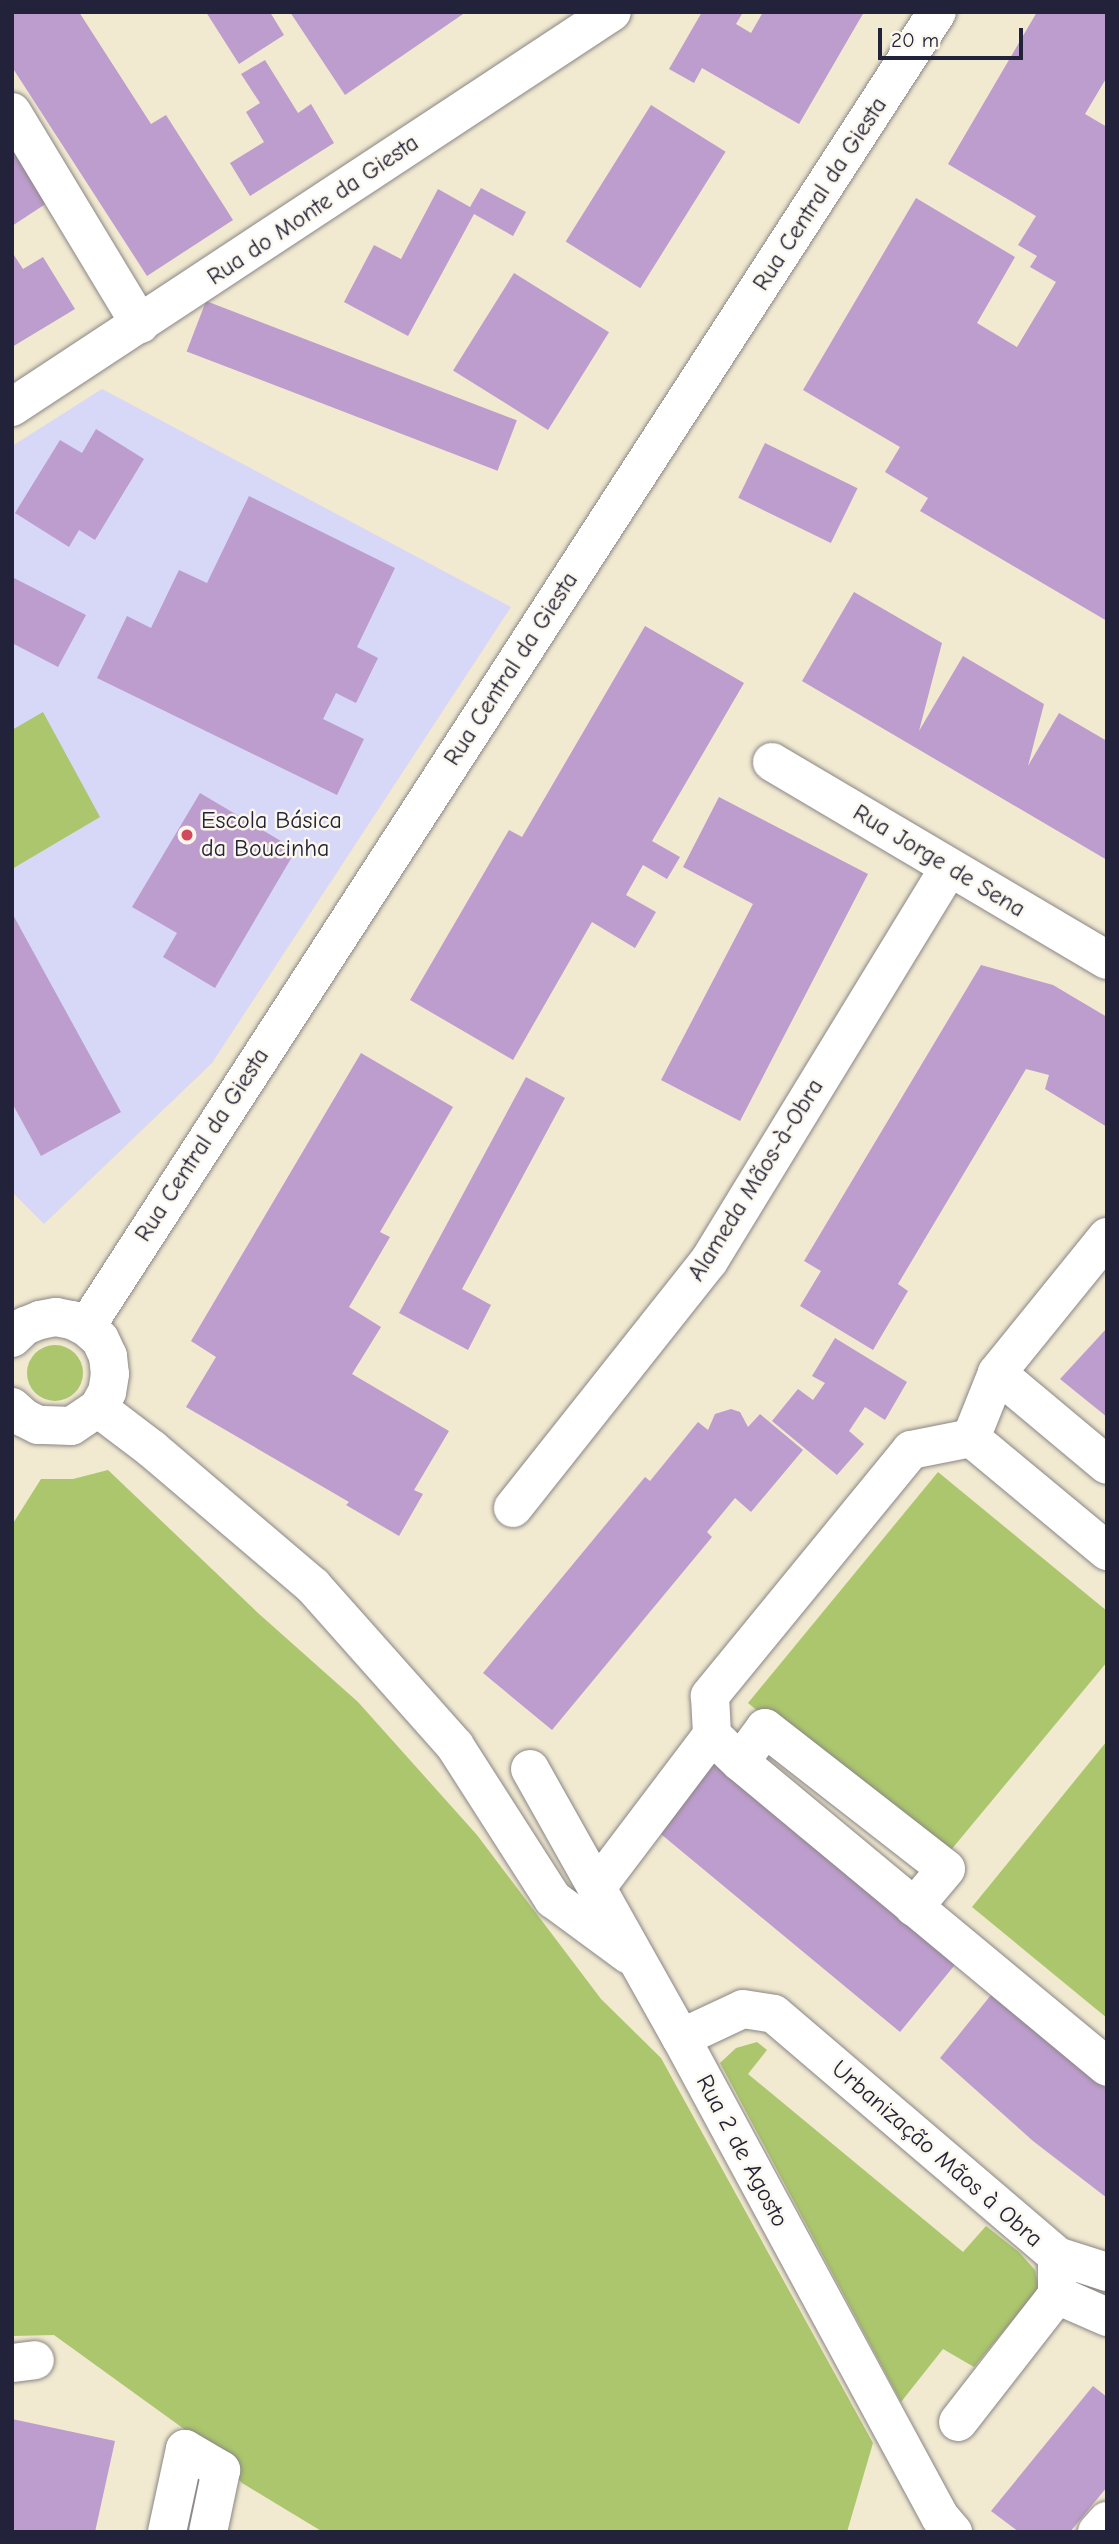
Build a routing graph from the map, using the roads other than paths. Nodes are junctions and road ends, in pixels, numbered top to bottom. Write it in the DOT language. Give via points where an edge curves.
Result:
graph roads {
  1 [pos="612,12"];
  2 [pos="937,12"];
  3 [pos="12,112"];
  4 [pos="140,324"];
  5 [pos="12,407"];
  6 [pos="772,762"];
  7 [pos="949,868"];
  8 [pos="1107,960"];
  9 [pos="1107,1237"];
  10 [pos="17,1324"];
  11 [pos="86,1327"];
  12 [pos="997,1373"];
  13 [pos="98,1408"];
  14 [pos="16,1420"];
  15 [pos="971,1438"];
  16 [pos="1107,1465"];
  17 [pos="513,1508"];
  18 [pos="1107,1551"];
  19 [pos="712,1735"];
  20 [pos="530,1769"];
  21 [pos="597,1887"];
  22 [pos="639,1963"];
  23 [pos="681,2038"];
  24 [pos="1107,2067"];
  25 [pos="1056,2256"];
  26 [pos="1107,2272"];
  27 [pos="1057,2295"];
  28 [pos="1107,2317"];
  29 [pos="958,2422"];
  30 [pos="1107,2521"];
  31 [pos="167,2532"];
  32 [pos="208,2532"];
  33 [pos="953,2532"];
  34 [pos="1097,2532"];
  1 -- 4 [label="street, Rua do Monte da Giesta"];
  2 -- 11 [label="street, Rua Central da Giesta"];
  3 -- 4 [label="street"];
  4 -- 5 [label="street, Rua do Monte da Giesta"];
  6 -- 7 [label="street, Rua Jorge de Sena"];
  7 -- 8 [label="street, Rua Jorge de Sena"];
  7 -- 17 [label="street, Alameda Mãos-à-Obra" via="709,1261"];
  9 -- 12 [label="street"];
  10 -- 11 [label="street" via="56,1317"];
  11 -- 13 [label="street" via="100,1339 108,1356 107,1392"];
  12 -- 15 [label="street"];
  12 -- 16 [label="street"];
  13 -- 14 [label="street" via="78,1422 55,1428"];
  13 -- 22 [label="street" via="313,1586 455,1746 553,1899"];
  15 -- 18 [label="street"];
  15 -- 19 [label="street" via="911,1450 710,1696"];
  19 -- 21 [label="street"];
  19 -- 24 [label="street"];
  20 -- 21 [label="street, Rua 2 de Agosto"];
  21 -- 22 [label="street, Rua 2 de Agosto"];
  22 -- 23 [label="street, Rua 2 de Agosto"];
  23 -- 25 [label="street, Urbanização Mãos à Obra" via="743,2009 774,2014"];
  23 -- 33 [label="street, Rua 2 de Agosto" via="940,2517"];
  25 -- 26 [label="street"];
  25 -- 27 [label="street, Urbanização Mãos à Obra"];
  27 -- 28 [label="street"];
  27 -- 29 [label="street"];
  30 -- 34 [label="street"];
  31 -- 32 [label="street" via="185,2449 221,2470"];
}
